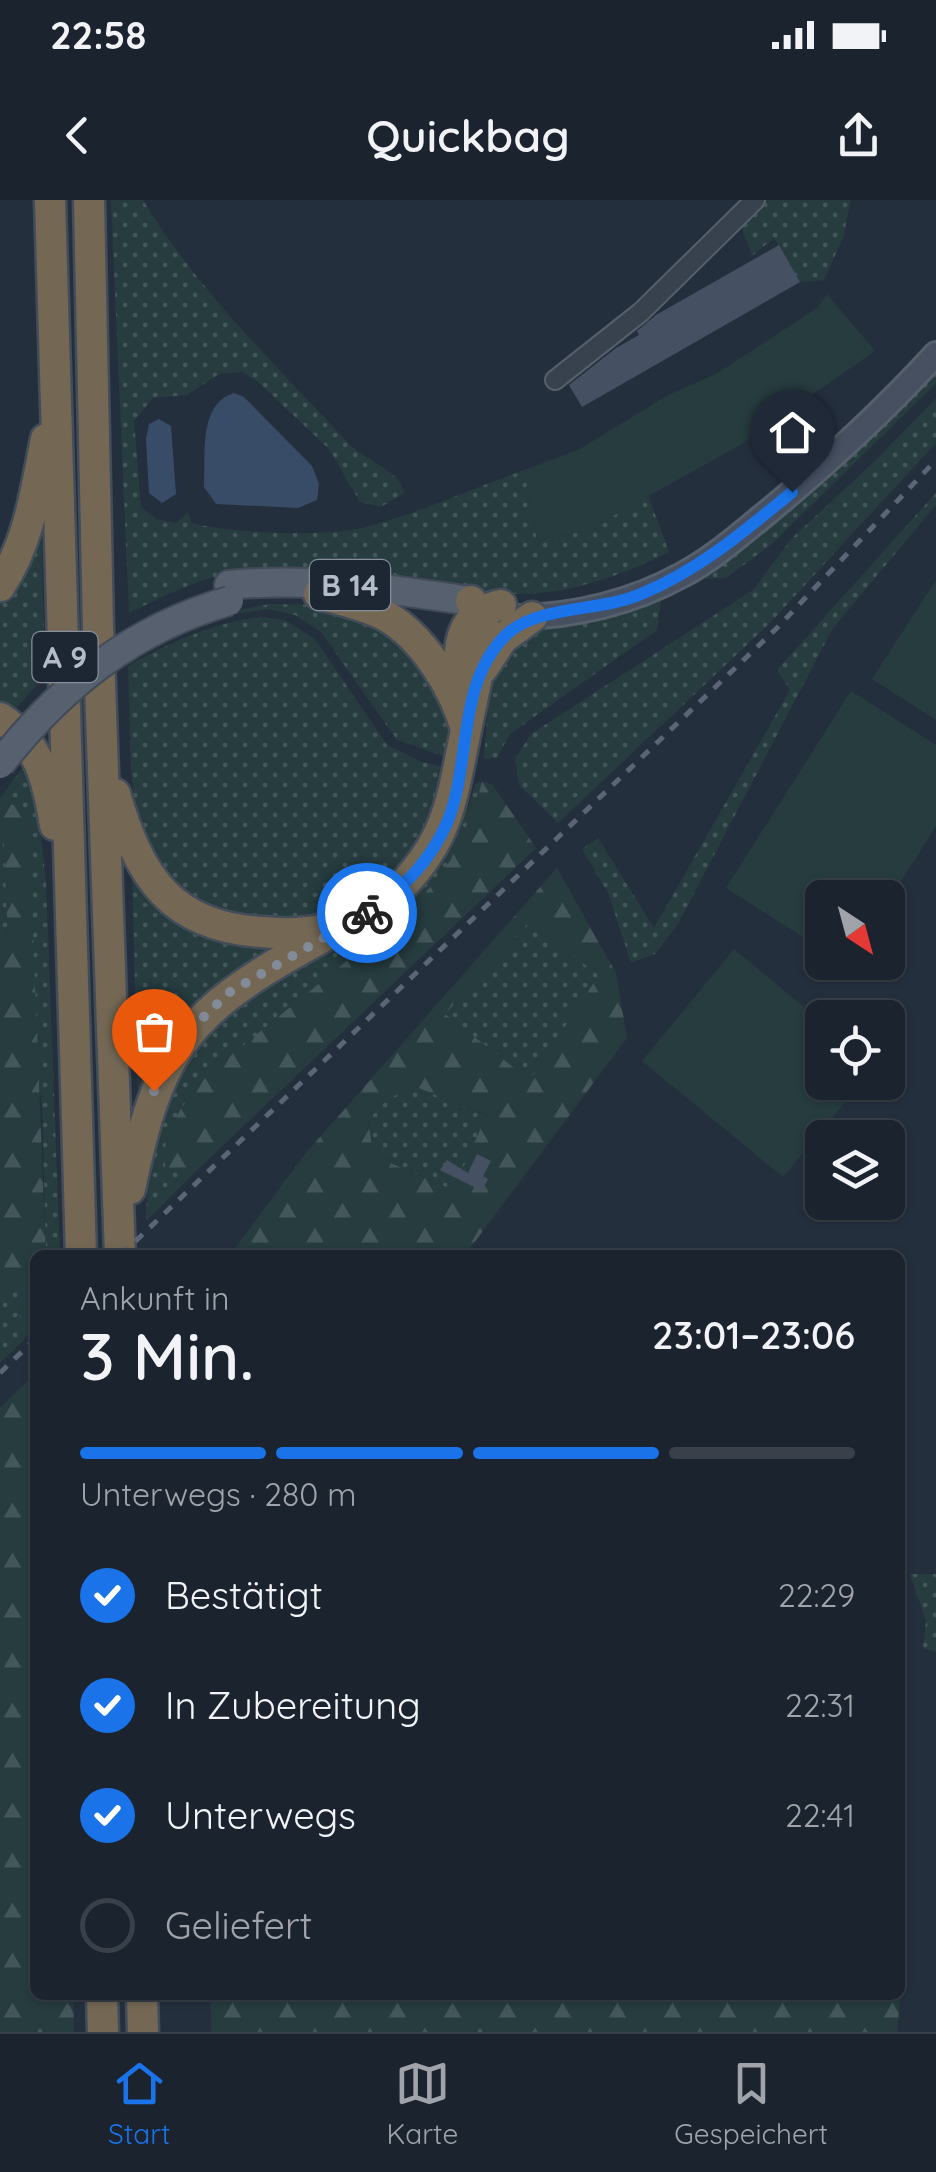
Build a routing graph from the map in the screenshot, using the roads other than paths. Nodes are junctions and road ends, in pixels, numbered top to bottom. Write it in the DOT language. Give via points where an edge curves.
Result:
graph roads {
  1 [pos="50,200"];
  2 [pos="89,200"];
  3 [pos="755,200"];
  4 [pos="936,341"];
  5 [pos="936,354"];
  6 [pos="555,380"];
  7 [pos="56,387"];
  8 [pos="0,586"];
  9 [pos="229,593"];
  10 [pos="319,594"];
  11 [pos="482,610"];
  12 [pos="532,617"];
  13 [pos="478,676"];
  14 [pos="462,717"];
  15 [pos="0,718"];
  16 [pos="0,742"];
  17 [pos="104,755"];
  18 [pos="0,764"];
  19 [pos="348,924"];
  20 [pos="73,927"];
  21 [pos="80,1250"];
  22 [pos="119,1250"];
  23 [pos="119,1250"];
  24 [pos="102,2000"];
  25 [pos="142,2000"];
  26 [pos="103,2032"];
  27 [pos="144,2032"];
  1 -- 7 [label="highway, A 9"];
  2 -- 17 [label="highway, A 9"];
  3 -- 6 [label="street" via="641,312"];
  4 -- 11 [label="main road" via="836,441 698,548 623,586"];
  5 -- 12 [label="main road" via="792,492 684,574 637,596"];
  7 -- 8 [label="highway" via="28,526"];
  7 -- 20 [label="highway, A 9"];
  9 -- 10 [label="main road, B 14"];
  9 -- 11 [label="main road, B 14" via="280,581 328,583"];
  9 -- 16 [label="main road, B 14" via="175,600 118,630 51,685"];
  9 -- 18 [label="main road, B 14, bridge" via="109,656 58,698"];
  10 -- 11 [label="main road"];
  10 -- 14 [label="highway" via="368,608 407,633"];
  11 -- 12 [label="main road"];
  11 -- 13 [label="highway"];
  11 -- 14 [label="highway" via="462,636"];
  12 -- 13 [label="highway" via="502,638"];
  13 -- 14 [label="highway"];
  14 -- 19 [label="highway" via="452,805 436,843 408,881"];
  15 -- 20 [label="highway" via="32,747 44,769"];
  17 -- 19 [label="highway" via="132,843 156,886 180,909 242,931 292,934"];
  17 -- 22 [label="highway, A 9"];
  19 -- 23 [label="highway" via="230,992 192,1028 171,1058 145,1120"];
  20 -- 21 [label="highway, A 9"];
  24 -- 26 [label="highway"];
  25 -- 27 [label="highway"];
}
